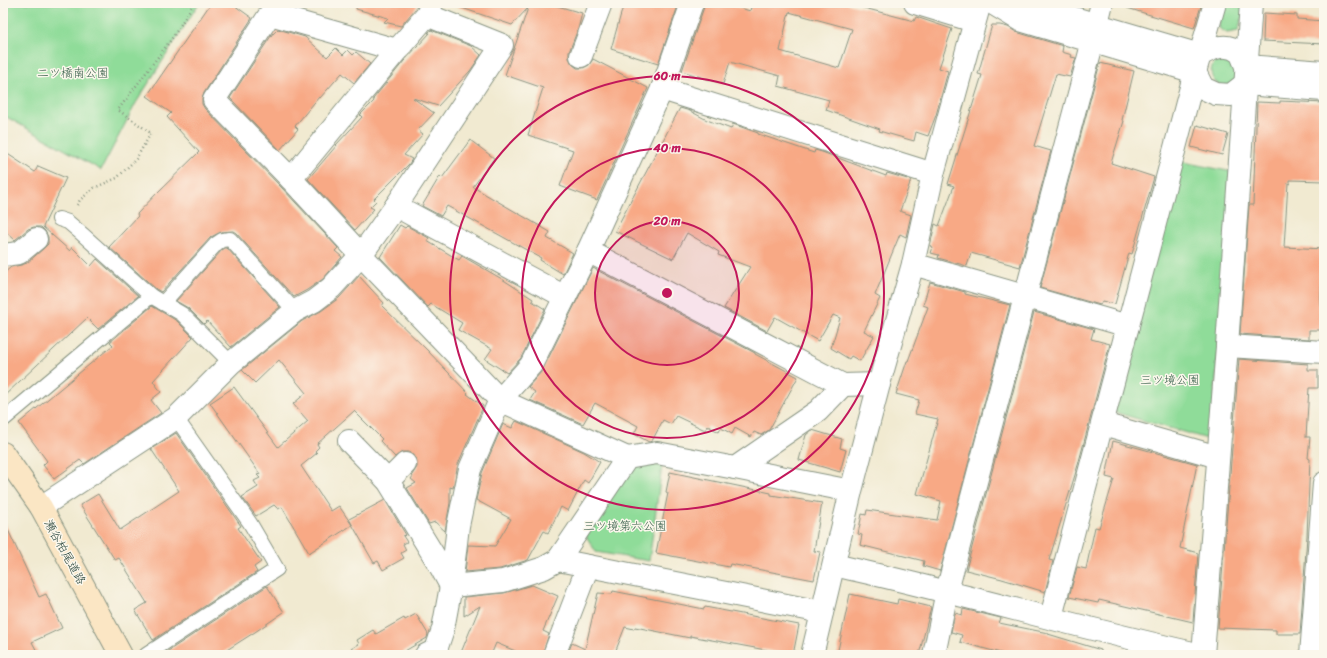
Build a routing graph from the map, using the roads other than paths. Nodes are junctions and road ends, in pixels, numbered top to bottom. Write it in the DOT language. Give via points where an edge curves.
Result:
graph roads {
  1 [pos="601,3"];
  2 [pos="692,3"];
  3 [pos="914,3"];
  4 [pos="992,3"];
  5 [pos="1023,3"];
  6 [pos="1102,3"];
  7 [pos="1215,3"];
  8 [pos="1251,3"];
  9 [pos="430,9"];
  10 [pos="977,12"];
  11 [pos="1095,33"];
  12 [pos="397,50"];
  13 [pos="582,56"];
  14 [pos="1197,63"];
  15 [pos="1324,72"];
  16 [pos="1246,75"];
  17 [pos="662,89"];
  18 [pos="1324,90"];
  19 [pos="933,174"];
  20 [pos="291,179"];
  21 [pos="396,206"];
  22 [pos="63,221"];
  23 [pos="36,239"];
  24 [pos="588,251"];
  25 [pos="3,255"];
  26 [pos="361,255"];
  27 [pos="913,264"];
  28 [pos="565,297"];
  29 [pos="1025,297"];
  30 [pos="157,299"];
  31 [pos="296,311"];
  32 [pos="1128,326"];
  33 [pos="1227,346"];
  34 [pos="1324,352"];
  35 [pos="231,363"];
  36 [pos="879,384"];
  37 [pos="842,385"];
  38 [pos="500,400"];
  39 [pos="176,418"];
  40 [pos="3,420"];
  41 [pos="1103,424"];
  42 [pos="349,441"];
  43 [pos="3,453"];
  44 [pos="1218,457"];
  45 [pos="627,458"];
  46 [pos="405,464"];
  47 [pos="734,468"];
  48 [pos="388,481"];
  49 [pos="1324,483"];
  50 [pos="851,491"];
  51 [pos="41,508"];
  52 [pos="558,560"];
  53 [pos="834,565"];
  54 [pos="588,566"];
  55 [pos="451,586"];
  56 [pos="947,591"];
  57 [pos="822,612"];
  58 [pos="1051,618"];
  59 [pos="121,655"];
  60 [pos="146,655"];
  61 [pos="426,655"];
  62 [pos="554,655"];
  63 [pos="812,655"];
  64 [pos="934,655"];
  65 [pos="1203,655"];
  66 [pos="1311,655"];
  1 -- 13 [label="street"];
  2 -- 17 [label="street"];
  3 -- 10 [label="street"];
  4 -- 11 [label="street" via="1020,20"];
  5 -- 11 [label="street"];
  6 -- 11 [label="street"];
  7 -- 14 [label="street"];
  8 -- 16 [label="street"];
  9 -- 12 [label="street"];
  9 -- 21 [label="street" via="502,46"];
  10 -- 19 [label="street"];
  11 -- 14 [label="street"];
  11 -- 29 [label="street"];
  12 -- 20 [label="street"];
  12 -- 20 [label="street" via="270,14 214,100"];
  14 -- 16 [label="street" via="1213,48 1227,46 1240,53"];
  14 -- 16 [label="street" via="1203,88 1216,94 1231,95"];
  14 -- 32 [label="street"];
  15 -- 16 [label="street"];
  16 -- 18 [label="street"];
  16 -- 33 [label="street"];
  17 -- 19 [label="street"];
  17 -- 24 [label="street"];
  19 -- 27 [label="street"];
  20 -- 26 [label="street"];
  21 -- 26 [label="street"];
  21 -- 28 [label="street"];
  22 -- 30 [label="lane"];
  23 -- 25 [label="street" via="19,253"];
  24 -- 28 [label="street"];
  24 -- 37 [label="street"];
  26 -- 31 [label="street" via="331,288"];
  26 -- 38 [label="street"];
  27 -- 29 [label="street"];
  27 -- 36 [label="street"];
  28 -- 38 [label="street" via="531,365"];
  29 -- 32 [label="street"];
  29 -- 56 [label="street"];
  30 -- 31 [label="lane" via="216,244 230,239"];
  30 -- 35 [label="lane" via="182,314"];
  30 -- 40 [label="lane"];
  31 -- 35 [label="street"];
  32 -- 41 [label="street"];
  33 -- 34 [label="street"];
  33 -- 44 [label="street"];
  35 -- 39 [label="street"];
  36 -- 37 [label="street"];
  36 -- 50 [label="street"];
  37 -- 47 [label="street" via="818,411"];
  38 -- 45 [label="street"];
  38 -- 55 [label="street" via="470,469 458,526"];
  39 -- 51 [label="street"];
  39 -- 60 [label="lane" via="250,523 277,569"];
  41 -- 44 [label="street"];
  41 -- 58 [label="street"];
  42 -- 48 [label="street"];
  43 -- 51 [label="main road, 瀬谷柏尾道路"];
  44 -- 65 [label="street"];
  45 -- 47 [label="street" via="657,453"];
  45 -- 52 [label="street"];
  46 -- 48 [label="street"];
  47 -- 50 [label="street"];
  48 -- 55 [label="street"];
  49 -- 66 [label="street"];
  50 -- 53 [label="street"];
  51 -- 59 [label="main road, 瀬谷柏尾道路"];
  52 -- 54 [label="street"];
  52 -- 55 [label="street" via="544,568 503,580"];
  53 -- 56 [label="street"];
  53 -- 57 [label="street"];
  54 -- 57 [label="street"];
  54 -- 62 [label="street"];
  55 -- 61 [label="street" via="443,629 436,650"];
  56 -- 58 [label="street"];
  56 -- 64 [label="street"];
  57 -- 63 [label="street"];
  58 -- 65 [label="street" via="1140,642"];
}
